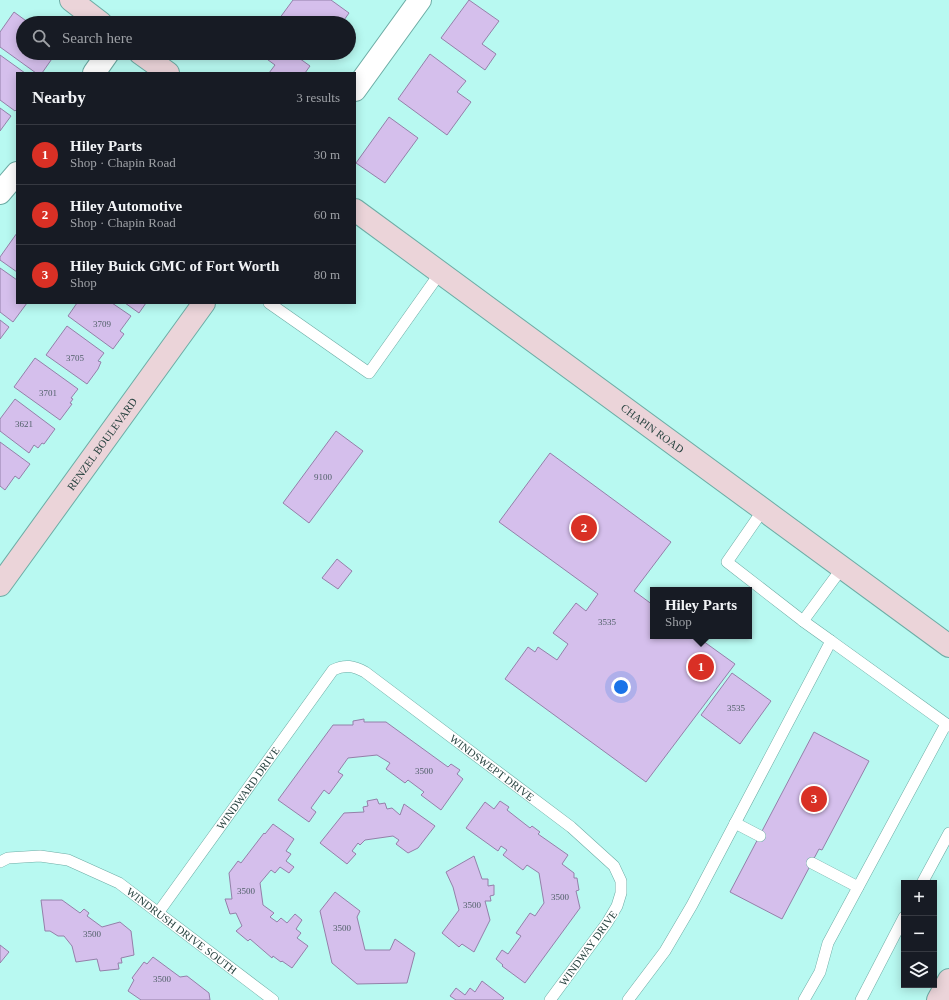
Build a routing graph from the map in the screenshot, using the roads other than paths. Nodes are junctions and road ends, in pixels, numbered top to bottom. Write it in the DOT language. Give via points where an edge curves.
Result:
graph roads {
  1 [pos="71,0"];
  2 [pos="418,1"];
  3 [pos="92,16"];
  4 [pos="103,60"];
  5 [pos="150,60"];
  6 [pos="95,72"];
  7 [pos="167,72"];
  8 [pos="356,89"];
  9 [pos="16,174"];
  10 [pos="0,193"];
  11 [pos="356,211"];
  12 [pos="440,273"];
  13 [pos="203,304"];
  14 [pos="270,304"];
  15 [pos="763,510"];
  16 [pos="842,568"];
  17 [pos="0,585"];
  18 [pos="803,621"];
  19 [pos="831,641"];
  20 [pos="949,646"];
  21 [pos="339,667"];
  22 [pos="948,725"];
  23 [pos="735,823"];
  24 [pos="949,833"];
  25 [pos="760,836"];
  26 [pos="0,862"];
  27 [pos="812,863"];
  28 [pos="924,880"];
  29 [pos="858,887"];
  30 [pos="621,893"];
  31 [pos="158,913"];
  32 [pos="901,923"];
  33 [pos="949,980"];
  34 [pos="273,1000"];
  35 [pos="550,1000"];
  36 [pos="628,1000"];
  37 [pos="804,1000"];
  38 [pos="861,1000"];
  39 [pos="938,1000"];
  1 -- 3 [label="street"];
  2 -- 8 [label="street"];
  4 -- 6 [label="street"];
  5 -- 7 [label="street"];
  9 -- 10 [label="street"];
  11 -- 12 [label="street, CHAPIN ROAD"];
  12 -- 14 [label="lane" via="369,373"];
  12 -- 15 [label="street, CHAPIN ROAD"];
  13 -- 17 [label="street, RENZEL BOULEVARD"];
  15 -- 16 [label="street, CHAPIN ROAD"];
  15 -- 18 [label="lane" via="727,562"];
  16 -- 18 [label="lane"];
  16 -- 20 [label="street, CHAPIN ROAD"];
  18 -- 19 [label="lane"];
  19 -- 22 [label="lane"];
  19 -- 23 [label="lane"];
  21 -- 30 [label="lane, WINDSWEPT DRIVE" via="353,666 365,672 570,827 614,866 621,881"];
  21 -- 31 [label="lane, WINDWARD DRIVE" via="333,670"];
  22 -- 29 [label="lane"];
  23 -- 25 [label="lane"];
  23 -- 36 [label="lane" via="665,951"];
  24 -- 28 [label="lane"];
  26 -- 31 [label="lane, WINDRUSH DRIVE SOUTH" via="8,858 40,856 68,860 119,883"];
  27 -- 29 [label="lane"];
  29 -- 37 [label="lane" via="828,943 820,972"];
  30 -- 35 [label="lane, WINDWAY DRIVE" via="607,923"];
  31 -- 34 [label="lane, WINDRUSH DRIVE SOUTH"];
  32 -- 38 [label="lane"];
  33 -- 39 [label="street"];
}
